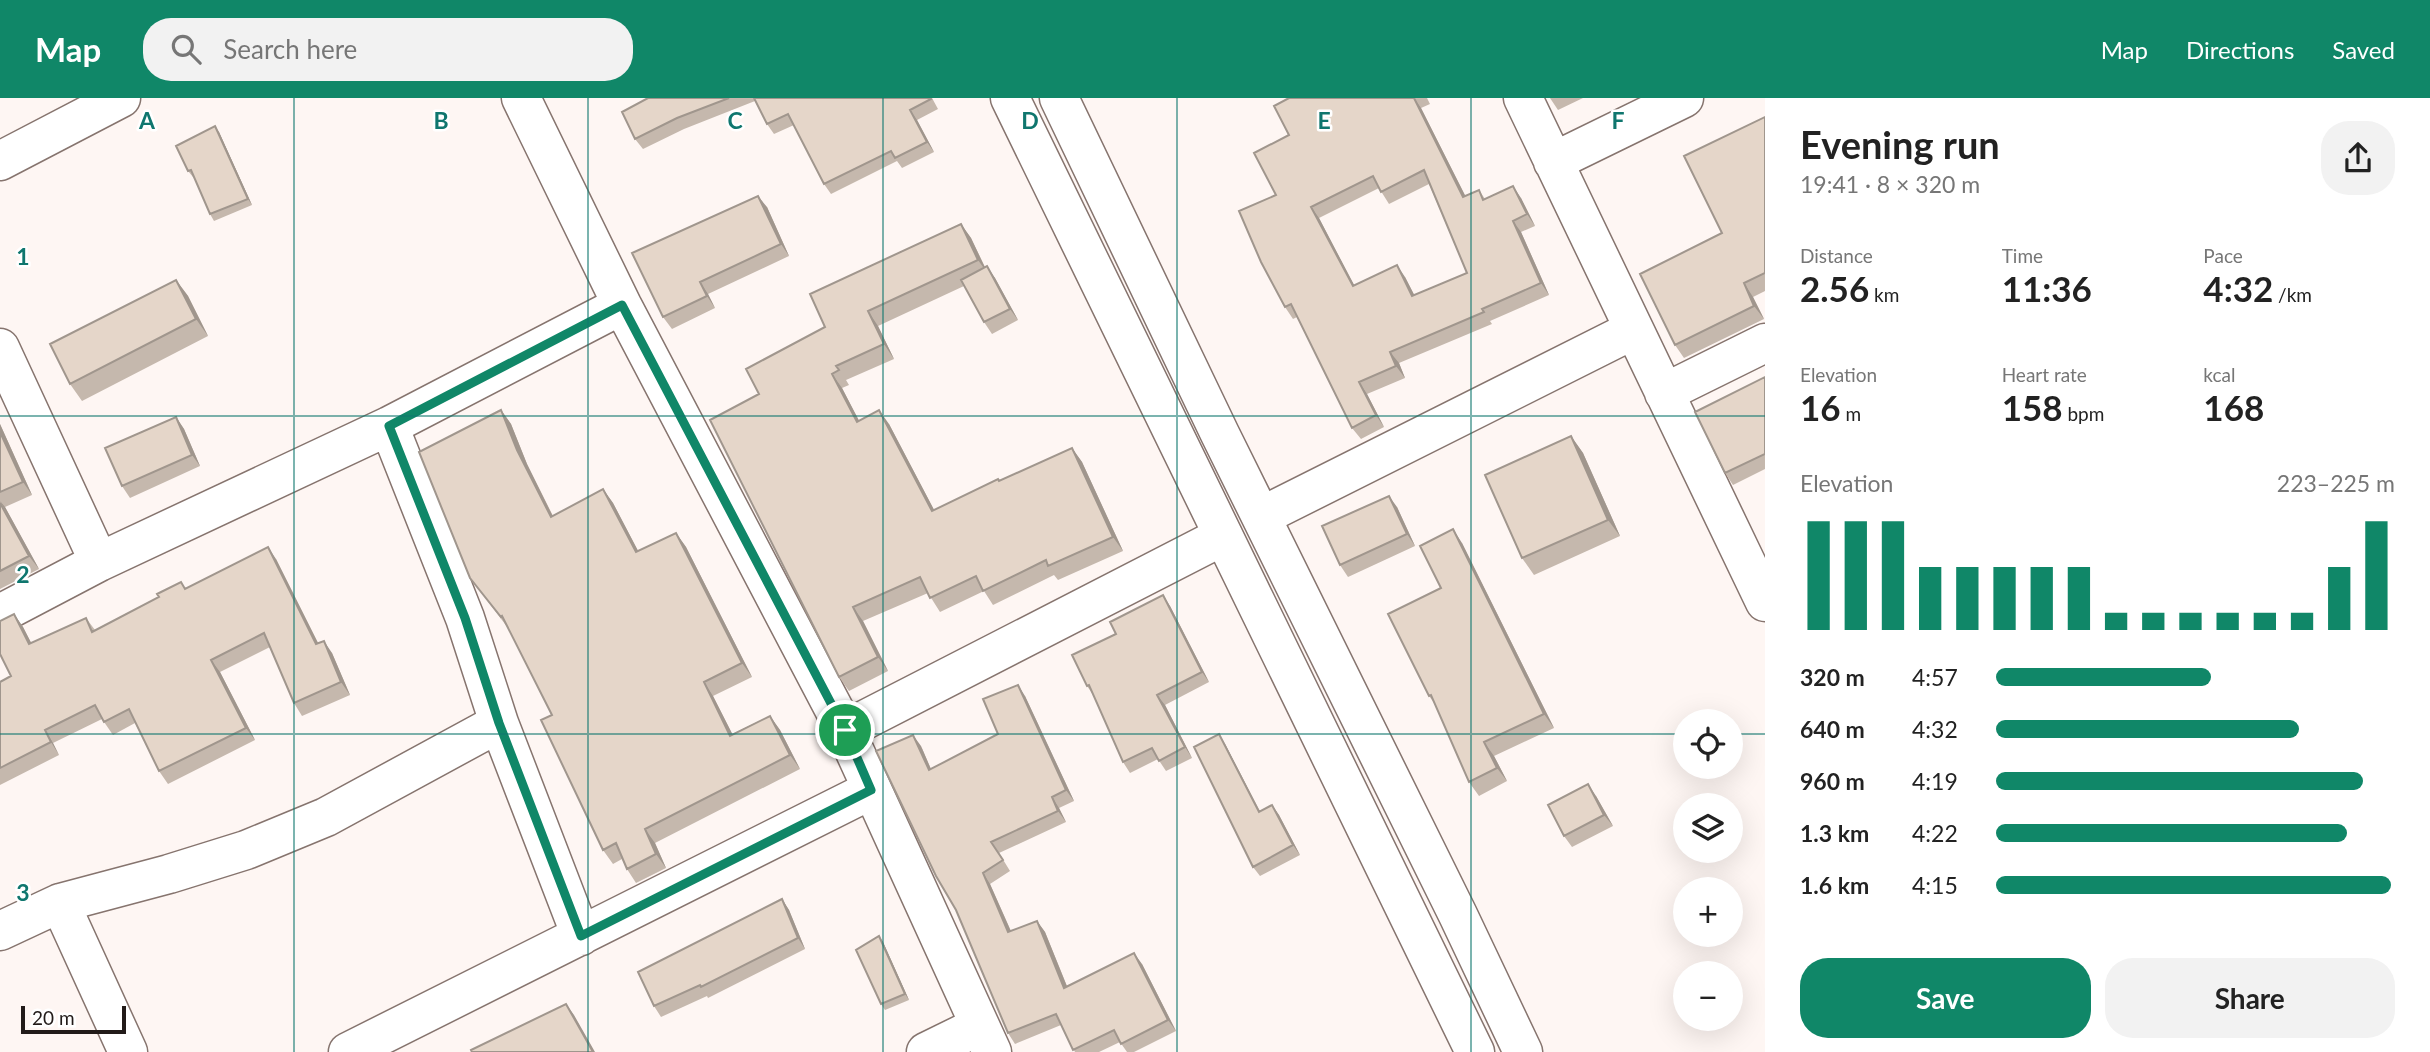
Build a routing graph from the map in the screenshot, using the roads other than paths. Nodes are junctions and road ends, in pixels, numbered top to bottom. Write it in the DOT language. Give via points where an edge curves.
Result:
graph roads {
  1 [pos="121,98"];
  2 [pos="521,98"];
  3 [pos="1010,98"];
  4 [pos="1059,98"];
  5 [pos="1523,98"];
  6 [pos="1684,98"];
  7 [pos="0,161"];
  8 [pos="1553,162"];
  9 [pos="622,305"];
  10 [pos="1633,330"];
  11 [pos="1765,343"];
  12 [pos="0,348"];
  13 [pos="1664,393"];
  14 [pos="389,426"];
  15 [pos="1262,516"];
  16 [pos="1223,536"];
  17 [pos="99,562"];
  18 [pos="1765,602"];
  19 [pos="0,614"];
  20 [pos="499,723"];
  21 [pos="845,730"];
  22 [pos="871,790"];
  23 [pos="60,902"];
  24 [pos="0,931"];
  25 [pos="581,936"];
  26 [pos="986,1039"];
  27 [pos="128,1052"];
  28 [pos="348,1052"];
  29 [pos="926,1052"];
  30 [pos="1475,1052"];
  31 [pos="1523,1052"];
  1 -- 7 [label="street"];
  2 -- 9 [label="street"];
  3 -- 16 [label="street"];
  4 -- 15 [label="street"];
  5 -- 8 [label="street"];
  6 -- 8 [label="street"];
  8 -- 10 [label="street"];
  9 -- 14 [label="street"];
  9 -- 21 [label="street"];
  10 -- 13 [label="street"];
  10 -- 15 [label="street"];
  11 -- 13 [label="street"];
  12 -- 17 [label="street"];
  13 -- 18 [label="street"];
  14 -- 17 [label="street"];
  14 -- 20 [label="street" via="465,618"];
  15 -- 31 [label="street"];
  16 -- 21 [label="street"];
  16 -- 30 [label="street"];
  17 -- 19 [label="street"];
  20 -- 23 [label="street" via="326,817 246,850"];
  20 -- 25 [label="street"];
  21 -- 22 [label="street"];
  22 -- 25 [label="street"];
  22 -- 26 [label="street"];
  23 -- 24 [label="street"];
  23 -- 27 [label="street"];
  25 -- 28 [label="street"];
  26 -- 29 [label="street"];
}
